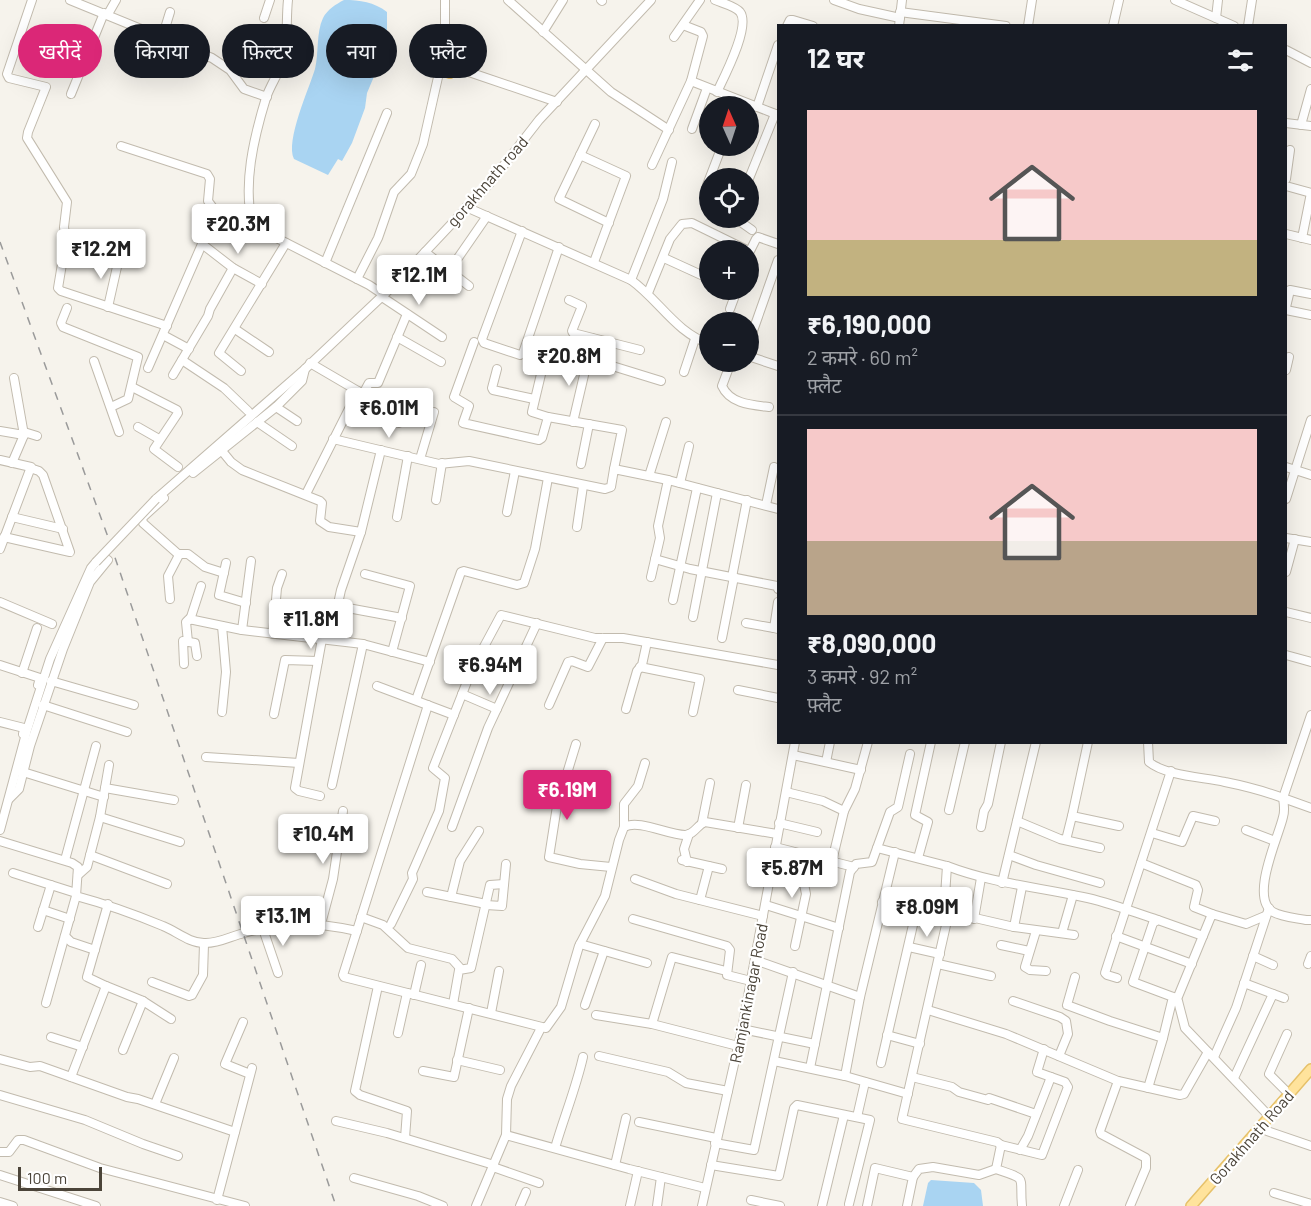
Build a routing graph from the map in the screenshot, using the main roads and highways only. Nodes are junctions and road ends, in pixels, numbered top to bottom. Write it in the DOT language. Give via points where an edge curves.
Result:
graph roads {
  1 [pos="1311,1069"];
  2 [pos="1191,1206"];
  1 -- 2 [label="main road, Gorakhnath Road"];
}
